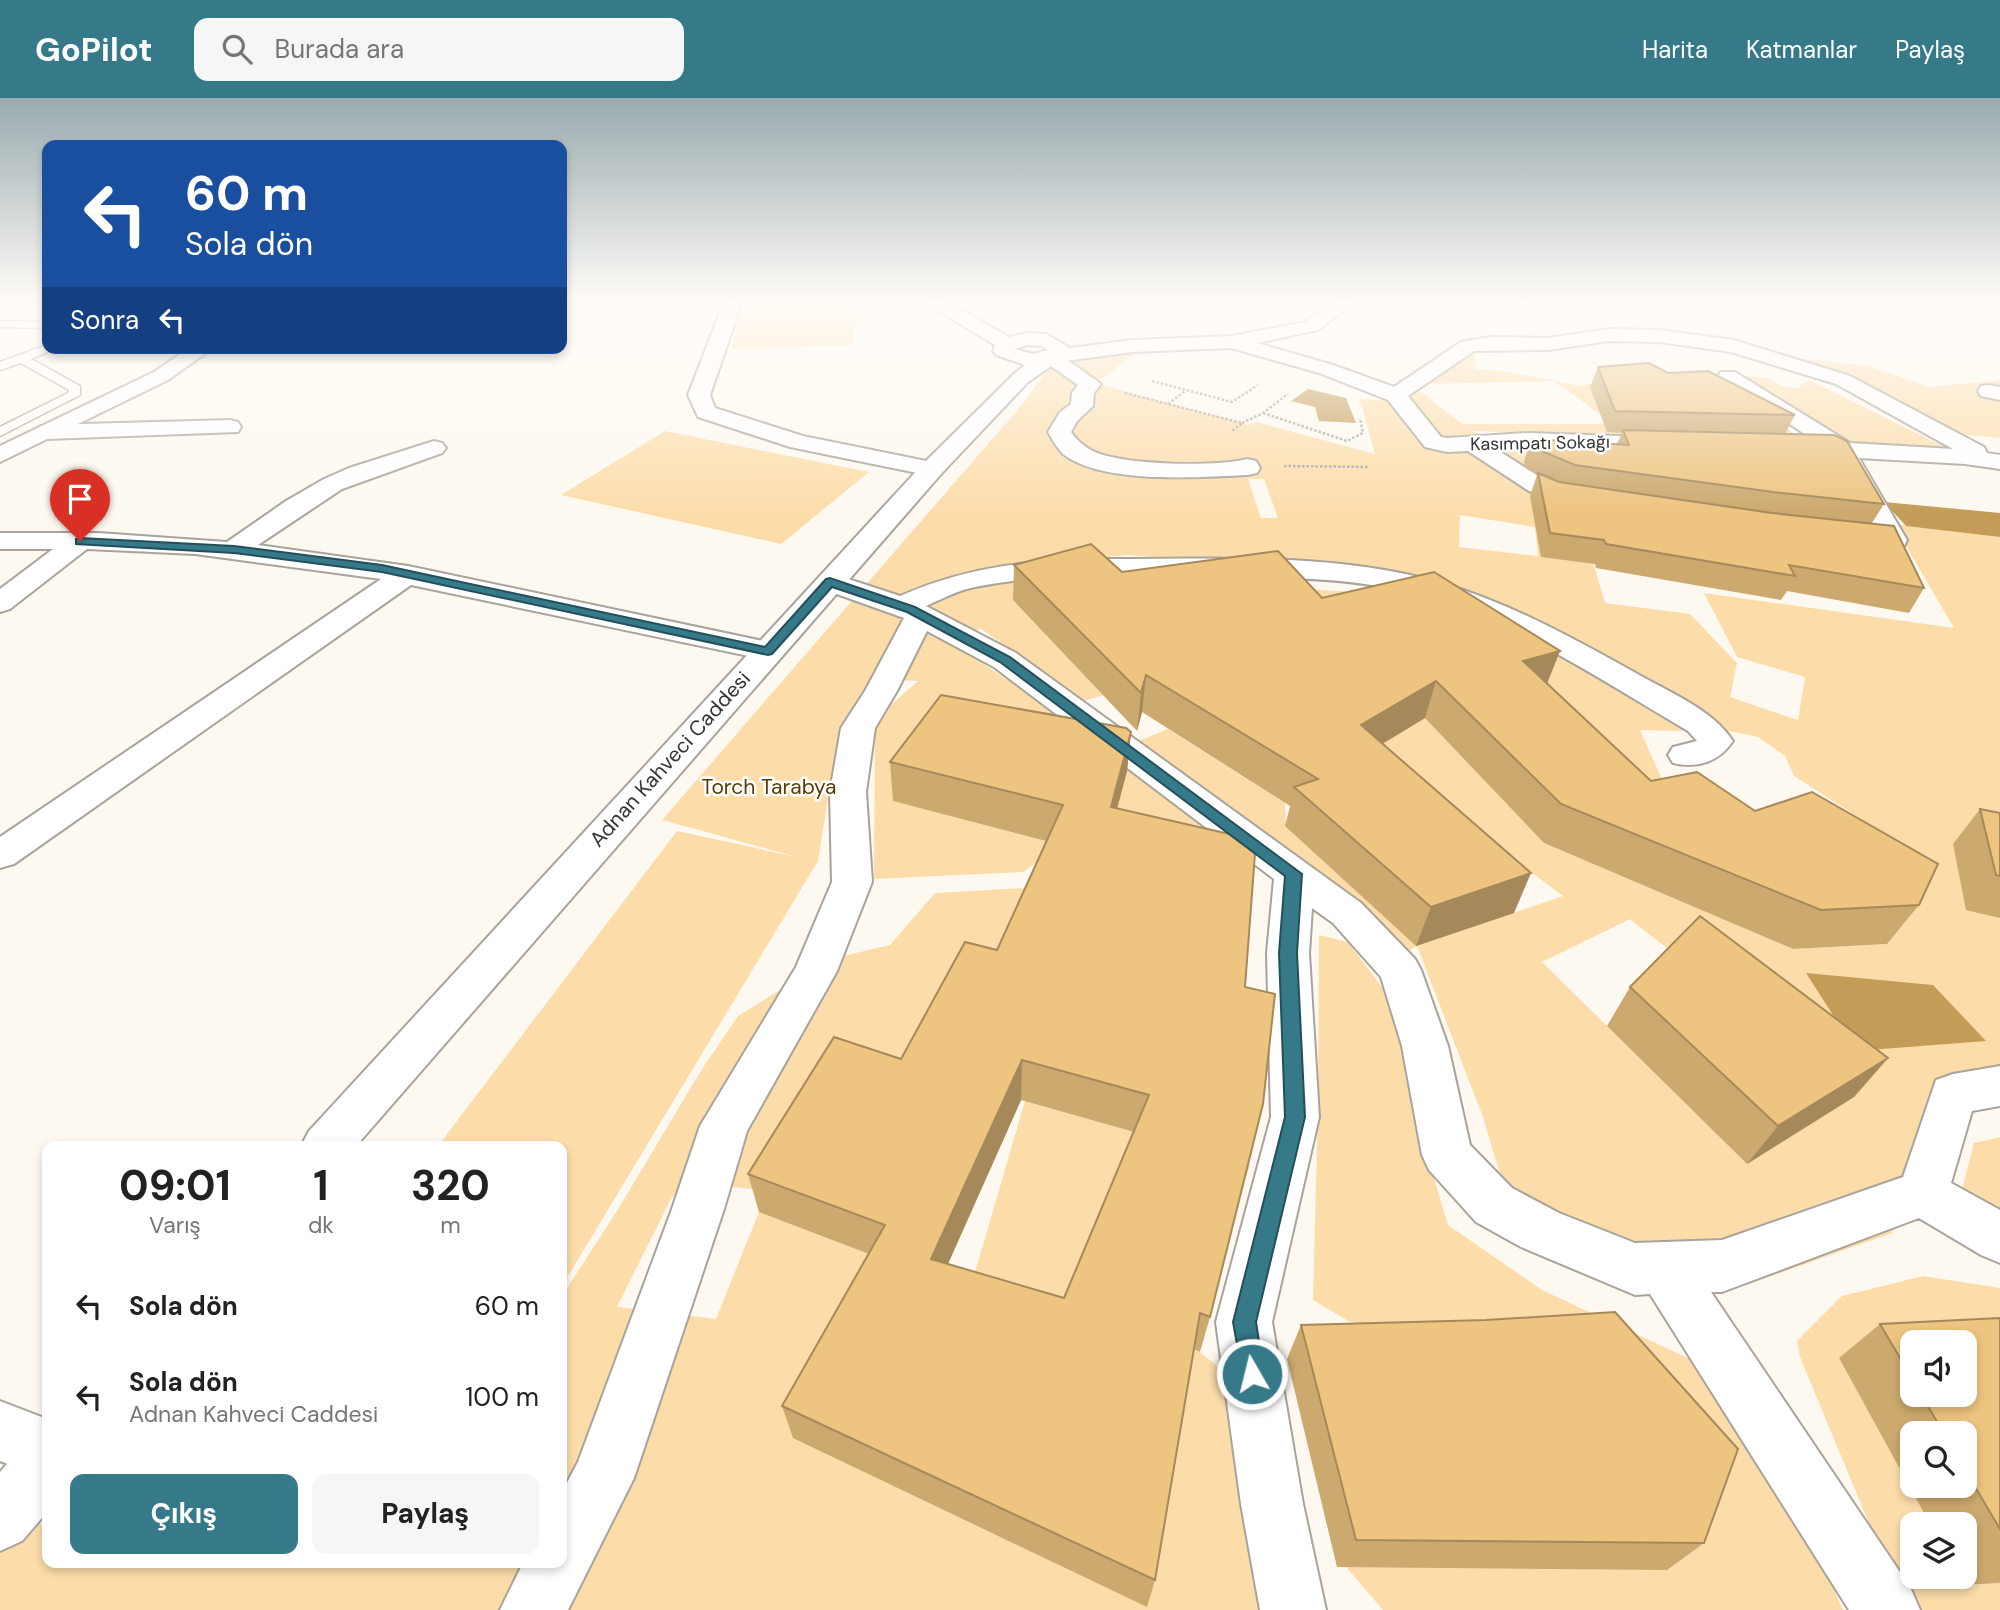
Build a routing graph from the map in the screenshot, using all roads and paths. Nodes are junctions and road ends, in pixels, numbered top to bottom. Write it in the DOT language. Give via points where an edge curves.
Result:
graph roads {
  1 [pos="47,373"];
  2 [pos="166,373"];
  3 [pos="707,373"];
  4 [pos="1004,373"];
  5 [pos="1075,373"];
  6 [pos="1086,373"];
  7 [pos="1116,373"];
  8 [pos="1336,373"];
  9 [pos="1429,373"];
  10 [pos="1819,373"];
  11 [pos="1728,376"];
  12 [pos="1082,378"];
  13 [pos="1266,380"];
  14 [pos="1294,389"];
  15 [pos="1186,390"];
  16 [pos="1396,395"];
  17 [pos="1168,404"];
  18 [pos="1357,409"];
  19 [pos="1263,413"];
  20 [pos="1242,423"];
  21 [pos="230,427"];
  22 [pos="0,432"];
  23 [pos="47,432"];
  24 [pos="1472,443"];
  25 [pos="1692,444"];
  26 [pos="1773,446"];
  27 [pos="434,448"];
  28 [pos="1842,448"];
  29 [pos="0,455"];
  30 [pos="1996,461"];
  31 [pos="1247,466"];
  32 [pos="1368,467"];
  33 [pos="932,469"];
  34 [pos="1611,505"];
  35 [pos="1841,534"];
  36 [pos="0,541"];
  37 [pos="80,541"];
  38 [pos="234,549"];
  39 [pos="408,574"];
  40 [pos="830,582"];
  41 [pos="0,603"];
  42 [pos="911,611"];
  43 [pos="768,651"];
  44 [pos="1685,755"];
  45 [pos="0,855"];
  46 [pos="1294,874"];
  47 [pos="2000,1086"];
  48 [pos="330,1141"];
  49 [pos="1923,1193"];
  50 [pos="2000,1238"];
  51 [pos="1664,1268"];
  52 [pos="0,1431"];
  53 [pos="42,1447"];
  54 [pos="42,1471"];
  55 [pos="0,1519"];
  56 [pos="567,1546"];
  57 [pos="555,1568"];
  58 [pos="533,1610"];
  59 [pos="1293,1610"];
  60 [pos="1887,1610"];
  1 -- 22 [label="lane" via="76,389 74,395"];
  2 -- 23 [label="street"];
  3 -- 33 [label="street" via="699,395 706,412 798,442"];
  4 -- 33 [label="street, Adnan Kahveci Caddesi"];
  5 -- 12 [label="street"];
  6 -- 12 [label="path"];
  7 -- 15 [label="path"];
  8 -- 16 [label="street"];
  9 -- 16 [label="street"];
  10 -- 30 [label="street" via="1843,380"];
  11 -- 28 [label="street"];
  12 -- 17 [label="path"];
  12 -- 31 [label="street" via="1082,406 1059,432 1063,443 1081,455 1134,468"];
  13 -- 15 [label="path" via="1232,402"];
  14 -- 19 [label="path"];
  15 -- 17 [label="path"];
  16 -- 24 [label="street, Kasımpatı Sokağı" via="1433,442"];
  17 -- 20 [label="path"];
  18 -- 19 [label="path" via="1363,433 1347,441"];
  19 -- 20 [label="path"];
  20 -- 31 [label="path" via="1228,439"];
  21 -- 23 [label="street"];
  23 -- 29 [label="street"];
  24 -- 25 [label="street, Kasımpatı Sokağı"];
  24 -- 34 [label="street" via="1526,481 1560,498"];
  26 -- 28 [label="street"];
  27 -- 38 [label="street" via="331,484"];
  28 -- 30 [label="street"];
  28 -- 35 [label="street" via="1894,540"];
  31 -- 32 [label="path"];
  33 -- 40 [label="street, Adnan Kahveci Caddesi"];
  36 -- 37 [label="street"];
  37 -- 38 [label="street"];
  37 -- 41 [label="street"];
  38 -- 39 [label="street"];
  39 -- 43 [label="street"];
  39 -- 45 [label="street"];
  40 -- 42 [label="street"];
  40 -- 43 [label="street, Adnan Kahveci Caddesi"];
  42 -- 44 [label="street" via="968,579 1037,569 1255,569 1386,576 1452,595 1530,629 1700,724 1716,741 1706,751"];
  42 -- 46 [label="street" via="1005,660"];
  42 -- 56 [label="street" via="881,691 858,728 848,792 852,882 816,971 724,1126 603,1478"];
  43 -- 48 [label="street, Adnan Kahveci Caddesi"];
  46 -- 51 [label="street" via="1347,913 1399,970 1425,1046 1447,1155 1494,1205 1539,1230 1635,1269"];
  46 -- 59 [label="street" via="1288,953 1295,1117 1244,1322"];
  47 -- 49 [label="street" via="1954,1094"];
  49 -- 50 [label="street"];
  49 -- 51 [label="street" via="1722,1266"];
  51 -- 60 [label="street"];
  52 -- 53 [label="street"];
  54 -- 55 [label="street"];
  57 -- 58 [label="street"];
}
